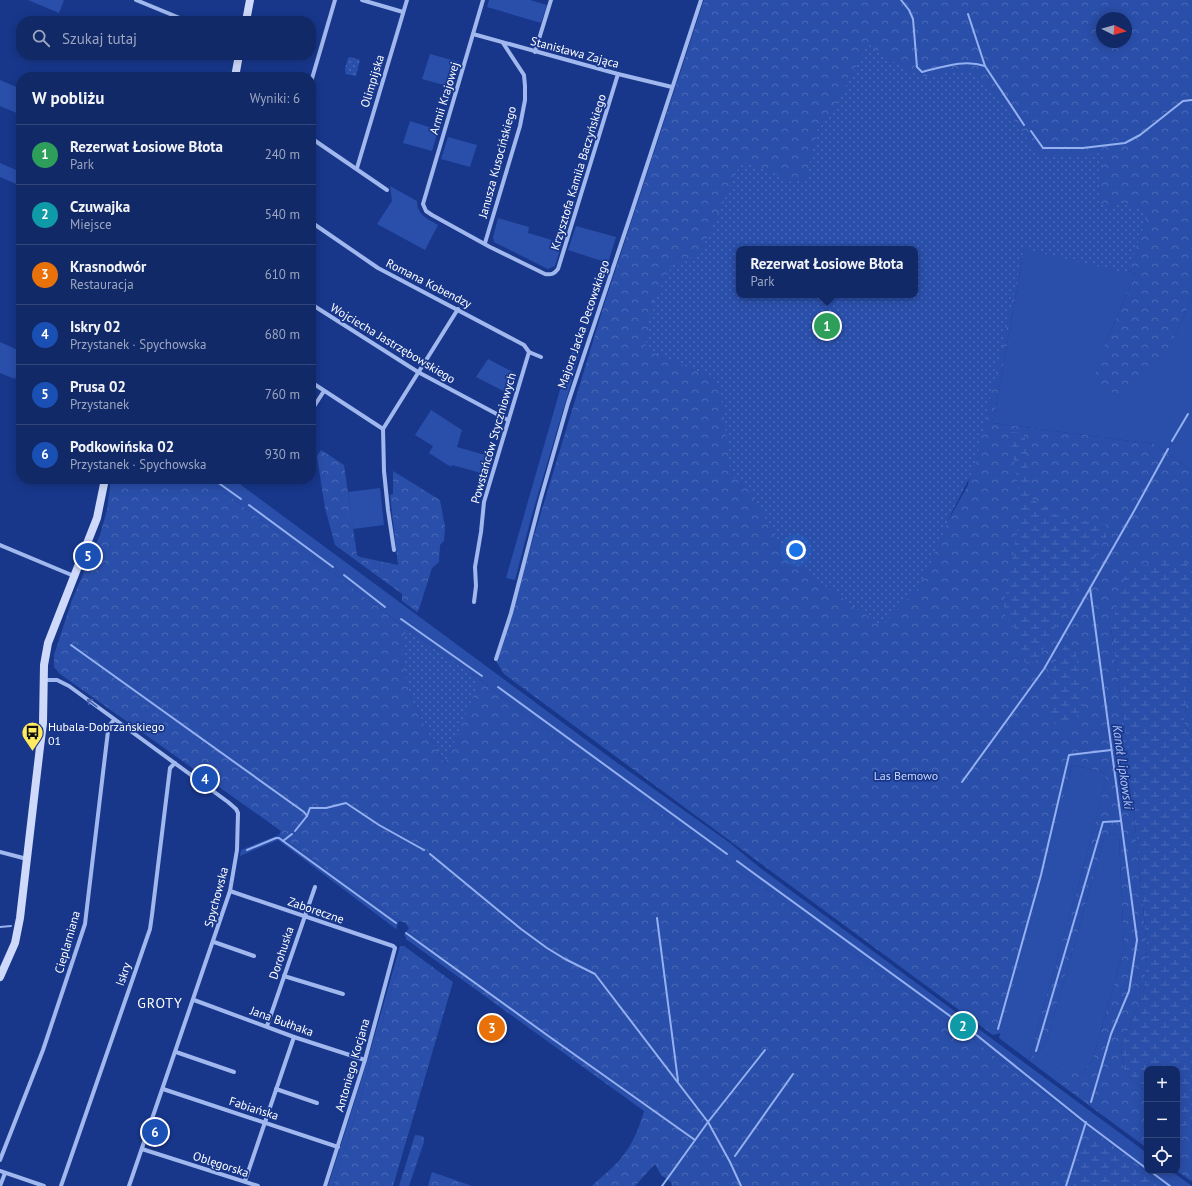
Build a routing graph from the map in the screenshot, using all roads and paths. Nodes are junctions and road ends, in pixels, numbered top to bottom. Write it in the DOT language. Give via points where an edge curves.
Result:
graph roads {
  1 [pos="136,0"];
  2 [pos="250,0"];
  3 [pos="335,0"];
  4 [pos="362,0"];
  5 [pos="407,0"];
  6 [pos="483,0"];
  7 [pos="551,0"];
  8 [pos="701,0"];
  9 [pos="403,12"];
  10 [pos="174,16"];
  11 [pos="247,16"];
  12 [pos="473,34"];
  13 [pos="503,43"];
  14 [pos="535,52"];
  15 [pos="238,60"];
  16 [pos="236,72"];
  17 [pos="314,72"];
  18 [pos="618,74"];
  19 [pos="672,87"];
  20 [pos="316,141"];
  21 [pos="357,168"];
  22 [pos="387,190"];
  23 [pos="316,225"];
  24 [pos="485,243"];
  25 [pos="316,307"];
  26 [pos="458,309"];
  27 [pos="530,352"];
  28 [pos="541,357"];
  29 [pos="418,372"];
  30 [pos="316,385"];
  31 [pos="324,391"];
  32 [pos="316,403"];
  33 [pos="508,420"];
  34 [pos="383,429"];
  35 [pos="104,484"];
  36 [pos="0,545"];
  37 [pos="394,550"];
  38 [pos="74,576"];
  39 [pos="474,602"];
  40 [pos="496,659"];
  41 [pos="44,680"];
  42 [pos="114,720"];
  43 [pos="175,764"];
  44 [pos="0,852"];
  45 [pos="27,859"];
  46 [pos="315,887"];
  47 [pos="230,891"];
  48 [pos="304,916"];
  49 [pos="214,942"];
  50 [pos="395,948"];
  51 [pos="254,956"];
  52 [pos="284,976"];
  53 [pos="0,977"];
  54 [pos="343,994"];
  55 [pos="194,1000"];
  56 [pos="267,1026"];
  57 [pos="294,1037"];
  58 [pos="176,1052"];
  59 [pos="365,1060"];
  60 [pos="234,1072"];
  61 [pos="163,1089"];
  62 [pos="276,1089"];
  63 [pos="317,1103"];
  64 [pos="265,1122"];
  65 [pos="338,1146"];
  66 [pos="142,1148"];
  67 [pos="0,1160"];
  68 [pos="2,1172"];
  69 [pos="245,1182"];
  70 [pos="35,1185"];
  71 [pos="0,1186"];
  72 [pos="44,1186"];
  73 [pos="61,1186"];
  74 [pos="130,1186"];
  75 [pos="258,1186"];
  76 [pos="325,1186"];
  1 -- 10 [label="street"];
  2 -- 11 [label="street"];
  3 -- 17 [label="street"];
  4 -- 9 [label="street"];
  5 -- 9 [label="street, Olimpijska"];
  6 -- 12 [label="street, Armii Krajowej"];
  7 -- 14 [label="street"];
  8 -- 19 [label="street, Majora Jacka Decowskiego"];
  9 -- 21 [label="street, Olimpijska"];
  12 -- 13 [label="street, Stanisława Zająca"];
  12 -- 24 [label="street, Armii Krajowej" via="423,207 432,215"];
  13 -- 14 [label="street, Stanisława Zająca"];
  13 -- 24 [label="street, Janusza Kusocińskiego" via="524,75 524,100 520,126"];
  14 -- 18 [label="street, Stanisława Zająca"];
  15 -- 16 [label="street"];
  18 -- 19 [label="street, Stanisława Zająca"];
  18 -- 24 [label="street, Krzysztofa Kamila Baczyńskiego" via="558,269 554,274 545,274"];
  19 -- 40 [label="street, Majora Jacka Decowskiego" via="568,403 513,606"];
  20 -- 21 [label="street"];
  21 -- 22 [label="street"];
  23 -- 26 [label="street, Romana Kobendzy" via="378,268"];
  25 -- 29 [label="street, Wojciecha Jastrzębowskiego"];
  26 -- 27 [label="street, Romana Kobendzy" via="524,345"];
  26 -- 29 [label="street"];
  27 -- 28 [label="street, Romana Kobendzy"];
  27 -- 33 [label="street, Powstańców Styczniowych"];
  29 -- 33 [label="street, Wojciecha Jastrzębowskiego"];
  29 -- 34 [label="street"];
  30 -- 31 [label="street"];
  31 -- 32 [label="street"];
  31 -- 34 [label="street"];
  33 -- 39 [label="street, Powstańców Styczniowych" via="483,507 474,567"];
  34 -- 37 [label="street" via="384,470"];
  35 -- 38 [label="street" via="97,518"];
  36 -- 38 [label="street"];
  38 -- 41 [label="street" via="48,643"];
  42 -- 41 [label="street, Spychowska, one-way" via="62,682"];
  41 -- 45 [label="street" via="43,723"];
  42 -- 43 [label="street, Spychowska"];
  42 -- 67 [label="street, Cieplarniana" via="108,731 86,924 43,1050"];
  43 -- 47 [label="street, Spychowska" via="238,813 235,864"];
  43 -- 73 [label="street, Iskry" via="170,768 150,928"];
  44 -- 45 [label="street"];
  45 -- 53 [label="street" via="18,930"];
  46 -- 48 [label="street, Dorohuska"];
  47 -- 48 [label="street, Zaboreczne"];
  47 -- 49 [label="street, Spychowska"];
  48 -- 50 [label="street, Zaboreczne"];
  48 -- 52 [label="street, Dorohuska"];
  49 -- 51 [label="street"];
  49 -- 55 [label="street, Spychowska"];
  50 -- 59 [label="street, Antoniego Kocjana"];
  52 -- 54 [label="street"];
  52 -- 56 [label="street, Dorohuska"];
  55 -- 56 [label="street, Jana Bułhaka"];
  55 -- 58 [label="street, Spychowska"];
  56 -- 57 [label="street, Jana Bułhaka"];
  57 -- 59 [label="street, Jana Bułhaka"];
  57 -- 62 [label="street"];
  58 -- 60 [label="street"];
  58 -- 61 [label="street, Spychowska"];
  59 -- 65 [label="street, Antoniego Kocjana"];
  61 -- 64 [label="street, Fabiańska"];
  61 -- 66 [label="street, Spychowska"];
  62 -- 63 [label="street"];
  62 -- 64 [label="street"];
  64 -- 65 [label="street, Fabiańska"];
  64 -- 69 [label="street"];
  65 -- 76 [label="street, Antoniego Kocjana"];
  66 -- 69 [label="street, Oblęgorska"];
  66 -- 74 [label="street, Spychowska"];
  68 -- 70 [label="street"];
  68 -- 71 [label="street"];
  69 -- 75 [label="street, Oblęgorska"];
  70 -- 72 [label="street"];
}
